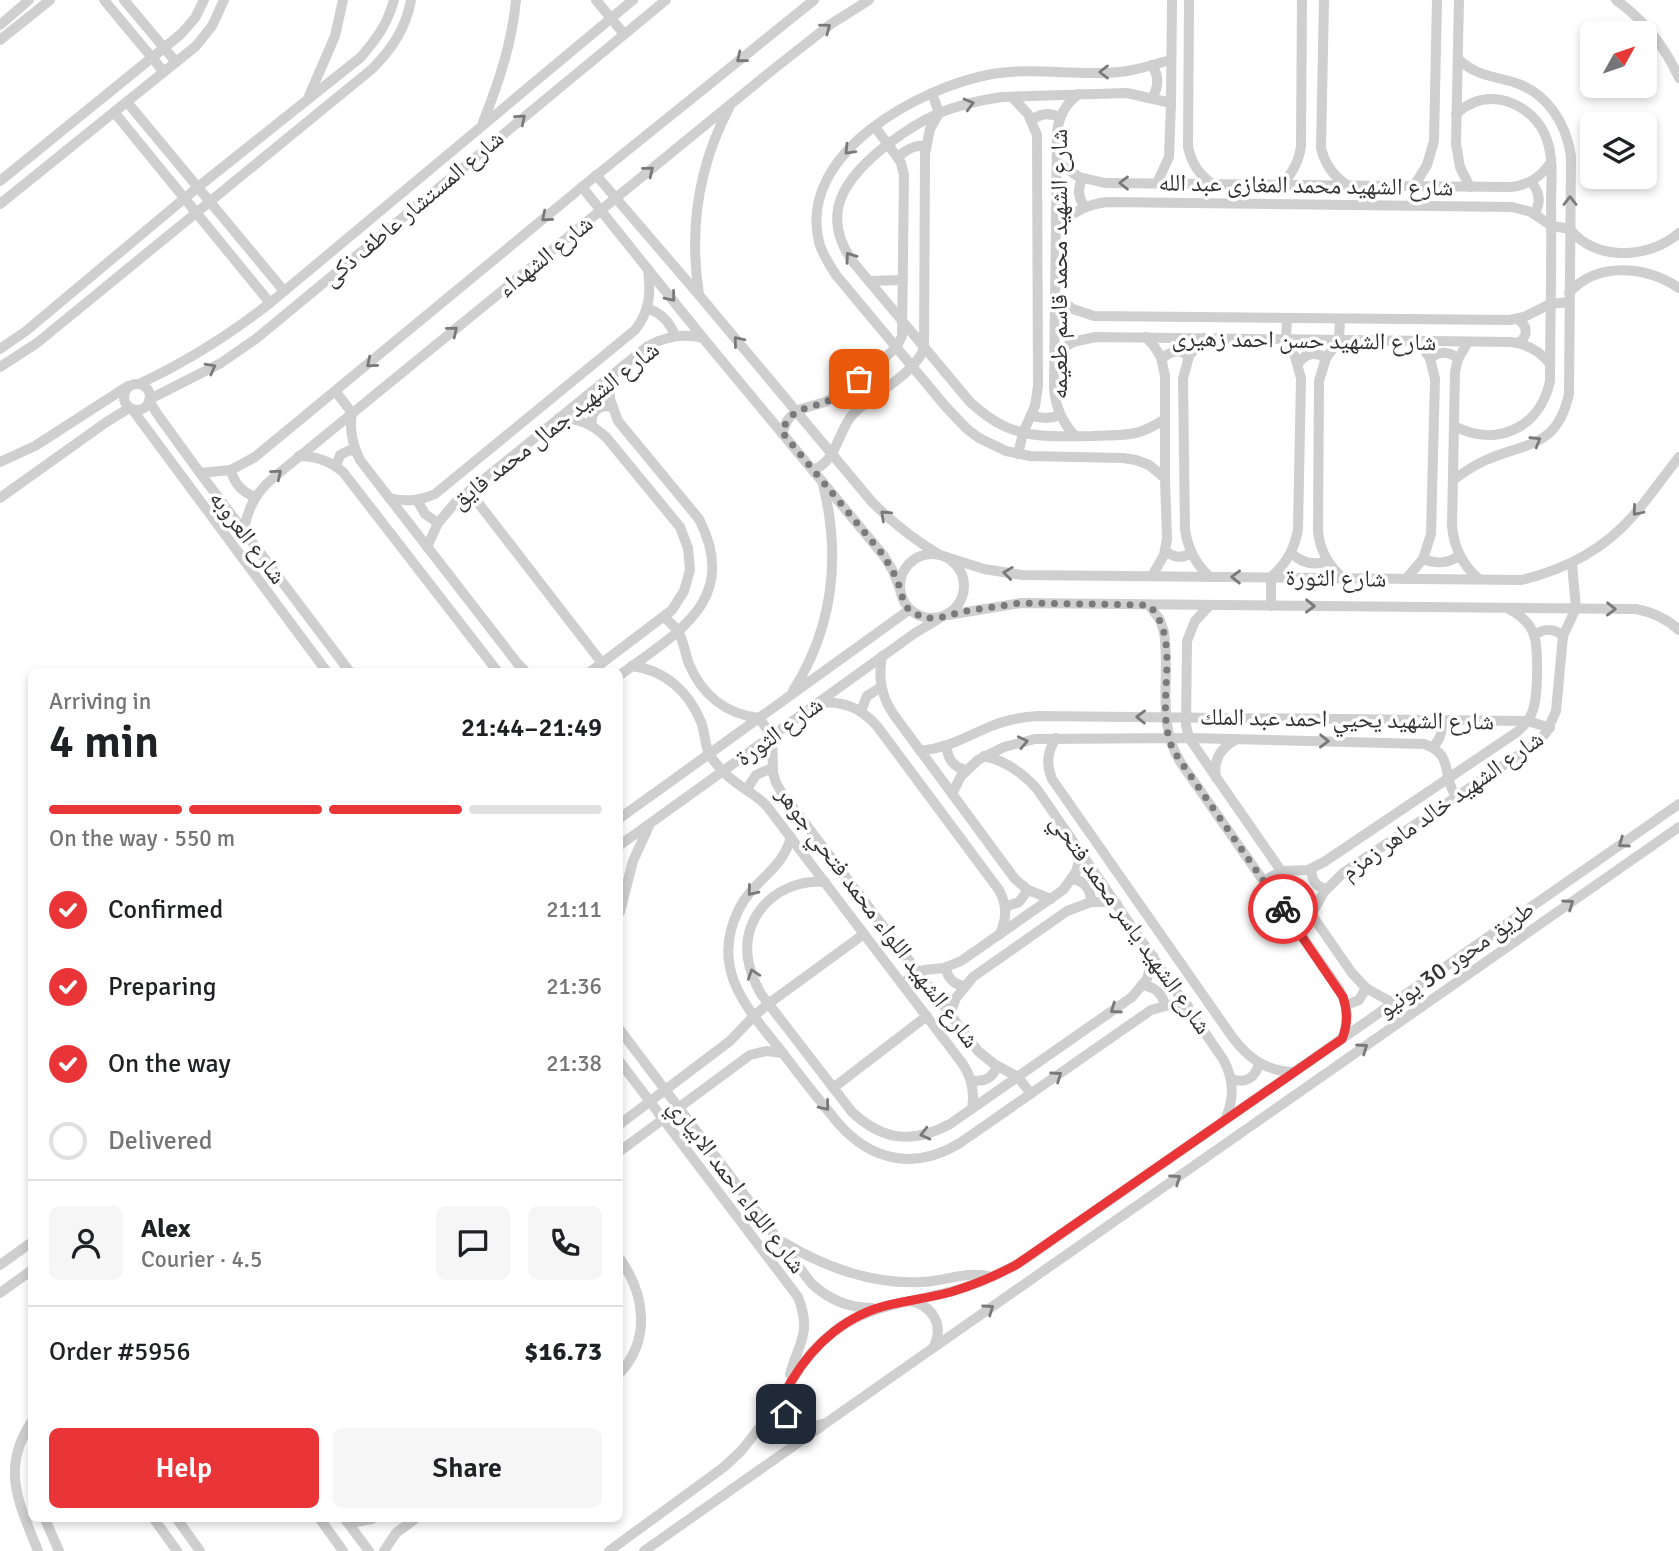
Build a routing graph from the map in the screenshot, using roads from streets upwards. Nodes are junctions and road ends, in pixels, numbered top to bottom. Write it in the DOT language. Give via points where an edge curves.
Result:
graph roads {
  1 [pos="29,0"];
  2 [pos="50,0"];
  3 [pos="104,0"];
  4 [pos="124,0"];
  5 [pos="204,0"];
  6 [pos="224,0"];
  7 [pos="343,0"];
  8 [pos="394,0"];
  9 [pos="411,0"];
  10 [pos="516,0"];
  11 [pos="596,0"];
  12 [pos="666,0"];
  13 [pos="814,0"];
  14 [pos="869,0"];
  15 [pos="1172,0"];
  16 [pos="1189,0"];
  17 [pos="1301,0"];
  18 [pos="1324,0"];
  19 [pos="1437,0"];
  20 [pos="1459,0"];
  21 [pos="1616,0"];
  22 [pos="628,1"];
  23 [pos="611,18"];
  24 [pos="640,20"];
  25 [pos="0,25"];
  26 [pos="624,34"];
  27 [pos="586,38"];
  28 [pos="0,40"];
  29 [pos="164,48"];
  30 [pos="599,55"];
  31 [pos="152,58"];
  32 [pos="1458,59"];
  33 [pos="1171,60"];
  34 [pos="176,62"];
  35 [pos="1152,65"];
  36 [pos="164,72"];
  37 [pos="1679,78"];
  38 [pos="1504,80"];
  39 [pos="932,93"];
  40 [pos="1079,94"];
  41 [pos="1012,97"];
  42 [pos="1152,98"];
  43 [pos="306,100"];
  44 [pos="1499,100"];
  45 [pos="127,102"];
  46 [pos="1171,103"];
  47 [pos="730,105"];
  48 [pos="114,113"];
  49 [pos="939,113"];
  50 [pos="1456,114"];
  51 [pos="1060,117"];
  52 [pos="1032,120"];
  53 [pos="481,125"];
  54 [pos="875,127"];
  55 [pos="888,144"];
  56 [pos="926,146"];
  57 [pos="1190,156"];
  58 [pos="898,158"];
  59 [pos="1169,158"];
  60 [pos="1057,162"];
  61 [pos="1551,162"];
  62 [pos="596,175"];
  63 [pos="1083,178"];
  64 [pos="0,181"];
  65 [pos="1531,182"];
  66 [pos="1157,183"];
  67 [pos="1213,184"];
  68 [pos="1282,185"];
  69 [pos="1347,185"];
  70 [pos="1414,186"];
  71 [pos="198,187"];
  72 [pos="582,187"];
  73 [pos="1470,187"];
  74 [pos="616,198"];
  75 [pos="185,199"];
  76 [pos="209,201"];
  77 [pos="0,204"];
  78 [pos="1085,207"];
  79 [pos="601,210"];
  80 [pos="195,212"];
  81 [pos="1534,214"];
  82 [pos="1552,226"];
  83 [pos="1056,228"];
  84 [pos="1570,229"];
  85 [pos="1679,233"];
  86 [pos="648,269"];
  87 [pos="903,280"];
  88 [pos="869,281"];
  89 [pos="1679,288"];
  90 [pos="284,291"];
  91 [pos="699,295"];
  92 [pos="1055,296"];
  93 [pos="1569,298"];
  94 [pos="270,303"];
  95 [pos="1550,304"];
  96 [pos="648,309"];
  97 [pos="1086,315"];
  98 [pos="1287,318"];
  99 [pos="1340,318"];
  100 [pos="1517,319"];
  101 [pos="903,324"];
  102 [pos="675,336"];
  103 [pos="1087,337"];
  104 [pos="1146,337"];
  105 [pos="703,338"];
  106 [pos="1204,338"];
  107 [pos="1286,339"];
  108 [pos="1339,340"];
  109 [pos="1417,341"];
  110 [pos="1468,342"];
  111 [pos="1518,343"];
  112 [pos="896,348"];
  113 [pos="924,348"];
  114 [pos="0,349"];
  115 [pos="1054,354"];
  116 [pos="1189,356"];
  117 [pos="1325,358"];
  118 [pos="1430,358"];
  119 [pos="1458,359"];
  120 [pos="1162,360"];
  121 [pos="1298,364"];
  122 [pos="1550,364"];
  123 [pos="912,366"];
  124 [pos="0,367"];
  125 [pos="610,376"];
  126 [pos="134,385"];
  127 [pos="336,392"];
  128 [pos="149,400"];
  129 [pos="612,407"];
  130 [pos="131,409"];
  131 [pos="796,412"];
  132 [pos="352,413"];
  133 [pos="1031,415"];
  134 [pos="1060,415"];
  135 [pos="559,418"];
  136 [pos="1165,419"];
  137 [pos="161,420"];
  138 [pos="592,426"];
  139 [pos="1454,426"];
  140 [pos="148,430"];
  141 [pos="782,432"];
  142 [pos="1023,433"];
  143 [pos="1498,434"];
  144 [pos="1075,436"];
  145 [pos="1104,436"];
  146 [pos="355,451"];
  147 [pos="832,454"];
  148 [pos="1018,454"];
  149 [pos="1503,454"];
  150 [pos="299,456"];
  151 [pos="1679,457"];
  152 [pos="1104,458"];
  153 [pos="0,462"];
  154 [pos="336,466"];
  155 [pos="231,470"];
  156 [pos="813,470"];
  157 [pos="200,473"];
  158 [pos="1165,478"];
  159 [pos="1453,480"];
  160 [pos="823,482"];
  161 [pos="469,491"];
  162 [pos="0,498"];
  163 [pos="255,498"];
  164 [pos="389,498"];
  165 [pos="417,500"];
  166 [pos="438,523"];
  167 [pos="244,531"];
  168 [pos="427,547"];
  169 [pos="1165,550"];
  170 [pos="1291,552"];
  171 [pos="1191,553"];
  172 [pos="943,556"];
  173 [pos="1459,556"];
  174 [pos="1423,559"];
  175 [pos="1327,561"];
  176 [pos="1572,564"];
  177 [pos="1152,576"];
  178 [pos="1210,577"];
  179 [pos="1271,578"];
  180 [pos="1343,578"];
  181 [pos="1406,579"];
  182 [pos="1479,579"];
  183 [pos="899,587"];
  184 [pos="1149,605"];
  185 [pos="1210,605"];
  186 [pos="1271,606"];
  187 [pos="1507,608"];
  188 [pos="1576,608"];
  189 [pos="909,610"];
  190 [pos="944,616"];
  191 [pos="664,617"];
  192 [pos="1679,630"];
  193 [pos="679,632"];
  194 [pos="1534,636"];
  195 [pos="1563,636"];
  196 [pos="882,656"];
  197 [pos="602,663"];
  198 [pos="632,666"];
  199 [pos="324,668"];
  200 [pos="347,668"];
  201 [pos="495,668"];
  202 [pos="523,668"];
  203 [pos="595,668"];
  204 [pos="623,673"];
  205 [pos="881,687"];
  206 [pos="790,696"];
  207 [pos="818,702"];
  208 [pos="861,711"];
  209 [pos="759,718"];
  210 [pos="1167,718"];
  211 [pos="1186,718"];
  212 [pos="1441,720"];
  213 [pos="1528,721"];
  214 [pos="1550,728"];
  215 [pos="772,736"];
  216 [pos="1056,738"];
  217 [pos="1169,738"];
  218 [pos="1189,738"];
  219 [pos="1236,739"];
  220 [pos="947,746"];
  221 [pos="1433,747"];
  222 [pos="920,751"];
  223 [pos="709,754"];
  224 [pos="984,756"];
  225 [pos="1048,765"];
  226 [pos="772,768"];
  227 [pos="965,770"];
  228 [pos="722,772"];
  229 [pos="1216,778"];
  230 [pos="1448,778"];
  231 [pos="1031,782"];
  232 [pos="747,789"];
  233 [pos="952,793"];
  234 [pos="1679,794"];
  235 [pos="1457,797"];
  236 [pos="1679,804"];
  237 [pos="1668,811"];
  238 [pos="623,816"];
  239 [pos="651,823"];
  240 [pos="1679,827"];
  241 [pos="791,837"];
  242 [pos="623,843"];
  243 [pos="1081,853"];
  244 [pos="1312,868"];
  245 [pos="1281,871"];
  246 [pos="1072,879"];
  247 [pos="1264,881"];
  248 [pos="825,882"];
  249 [pos="1326,889"];
  250 [pos="1028,890"];
  251 [pos="1051,899"];
  252 [pos="623,901"];
  253 [pos="1091,902"];
  254 [pos="1117,904"];
  255 [pos="1006,907"];
  256 [pos="1311,915"];
  257 [pos="864,934"];
  258 [pos="1000,934"];
  259 [pos="1153,956"];
  260 [pos="946,967"];
  261 [pos="918,972"];
  262 [pos="902,984"];
  263 [pos="1142,985"];
  264 [pos="965,986"];
  265 [pos="1366,988"];
  266 [pos="1393,1003"];
  267 [pos="768,1004"];
  268 [pos="1165,1005"];
  269 [pos="1346,1005"];
  270 [pos="1188,1006"];
  271 [pos="950,1014"];
  272 [pos="927,1016"];
  273 [pos="754,1017"];
  274 [pos="623,1033"];
  275 [pos="1342,1039"];
  276 [pos="782,1053"];
  277 [pos="1259,1063"];
  278 [pos="623,1066"];
  279 [pos="997,1066"];
  280 [pos="817,1067"];
  281 [pos="1293,1072"];
  282 [pos="1018,1077"];
  283 [pos="803,1078"];
  284 [pos="1231,1079"];
  285 [pos="971,1080"];
  286 [pos="833,1088"];
  287 [pos="665,1090"];
  288 [pos="1031,1094"];
  289 [pos="649,1102"];
  290 [pos="678,1108"];
  291 [pos="972,1109"];
  292 [pos="961,1117"];
  293 [pos="662,1119"];
  294 [pos="1225,1121"];
  295 [pos="623,1122"];
  296 [pos="972,1134"];
  297 [pos="623,1149"];
  298 [pos="777,1238"];
  299 [pos="28,1245"];
  300 [pos="623,1263"];
  301 [pos="0,1265"];
  302 [pos="28,1273"];
  303 [pos="992,1277"];
  304 [pos="0,1293"];
  305 [pos="908,1301"];
  306 [pos="878,1308"];
  307 [pos="933,1348"];
  308 [pos="623,1369"];
  309 [pos="789,1385"];
  310 [pos="781,1400"];
  311 [pos="825,1423"];
  312 [pos="28,1428"];
  313 [pos="47,1522"];
  314 [pos="156,1522"];
  315 [pos="179,1522"];
  316 [pos="322,1522"];
  317 [pos="347,1522"];
  318 [pos="411,1522"];
  319 [pos="186,1532"];
  320 [pos="174,1547"];
  321 [pos="38,1551"];
  322 [pos="58,1551"];
  323 [pos="200,1551"];
  324 [pos="343,1551"];
  325 [pos="369,1551"];
  326 [pos="384,1551"];
  327 [pos="609,1551"];
  328 [pos="644,1551"];
  1 -- 25 [label="street"];
  2 -- 28 [label="street"];
  3 -- 31 [label="street"];
  4 -- 29 [label="street"];
  5 -- 29 [label="street" via="195,18"];
  6 -- 34 [label="street" via="212,26"];
  7 -- 43 [label="street" via="335,36"];
  8 -- 43 [label="street" via="377,39"];
  9 -- 76 [label="street" via="402,30 372,69"];
  10 -- 53 [label="street" via="507,52"];
  11 -- 23 [label="street"];
  12 -- 24 [label="street, شارع المستشار عاطف ذكى"];
  13 -- 62 [label="street, شارع الشهداء, one-way"];
  47 -- 14 [label="street, شارع الشهداء, one-way" via="831,24"];
  15 -- 33 [label="street"];
  16 -- 57 [label="street"];
  17 -- 68 [label="street" via="1301,146 1299,160"];
  18 -- 69 [label="street" via="1321,148 1332,174"];
  19 -- 70 [label="street" via="1434,141"];
  20 -- 32 [label="street"];
  21 -- 37 [label="street" via="1652,34"];
  22 -- 23 [label="street, شارع المستشار عاطف ذكى"];
  22 -- 24 [label="street"];
  23 -- 26 [label="street"];
  23 -- 27 [label="street, شارع المستشار عاطف ذكى"];
  24 -- 26 [label="street, شارع المستشار عاطف ذكى"];
  26 -- 30 [label="street, شارع المستشار عاطف ذكى"];
  27 -- 30 [label="street"];
  27 -- 53 [label="street, شارع المستشار عاطف ذكى"];
  29 -- 31 [label="street"];
  29 -- 34 [label="street"];
  128 -- 30 [label="street, شارع المستشار عاطف ذكى, one-way" via="245,346"];
  31 -- 36 [label="street"];
  31 -- 64 [label="street"];
  32 -- 38 [label="street" via="1479,73"];
  32 -- 50 [label="street"];
  33 -- 35 [label="street"];
  33 -- 46 [label="street"];
  34 -- 36 [label="street"];
  35 -- 39 [label="street, one-way" via="1118,72 1012,72 974,78"];
  35 -- 42 [label="street" via="1157,84"];
  36 -- 45 [label="street"];
  38 -- 44 [label="street"];
  84 -- 38 [label="street, one-way" via="1571,156 1561,121 1538,96"];
  39 -- 49 [label="street"];
  39 -- 54 [label="street"];
  40 -- 41 [label="street"];
  40 -- 42 [label="street" via="1127,93"];
  40 -- 51 [label="street, شارع الشهيد محمد قاسم طعيمه"];
  49 -- 41 [label="street, one-way" via="985,99"];
  41 -- 52 [label="street, شارع الشهيد محمد قاسم طعيمه"];
  42 -- 46 [label="street"];
  43 -- 71 [label="street"];
  44 -- 50 [label="street" via="1485,99"];
  44 -- 61 [label="street" via="1517,106 1540,125"];
  45 -- 48 [label="street"];
  45 -- 71 [label="street"];
  46 -- 59 [label="street"];
  74 -- 47 [label="street, شارع الشهداء, one-way"];
  47 -- 91 [label="street" via="713,140 698,197 694,246"];
  48 -- 75 [label="street"];
  48 -- 77 [label="street"];
  49 -- 55 [label="street"];
  49 -- 56 [label="street"];
  50 -- 73 [label="street" via="1458,160"];
  51 -- 52 [label="street" via="1045,114"];
  51 -- 60 [label="street, شارع الشهيد محمد قاسم طعيمه"];
  52 -- 133 [label="street, شارع الشهيد محمد قاسم طعيمه" via="1037,135 1038,386"];
  53 -- 90 [label="street, شارع المستشار عاطف ذكى"];
  54 -- 55 [label="street"];
  54 -- 112 [label="street, one-way" via="845,154 826,181 817,228 825,259"];
  55 -- 58 [label="street"];
  88 -- 55 [label="street, one-way" via="845,251 837,212 852,178"];
  56 -- 58 [label="street" via="907,149"];
  56 -- 113 [label="street"];
  57 -- 59 [label="street" via="1179,161"];
  57 -- 67 [label="street"];
  58 -- 87 [label="street" via="904,175"];
  59 -- 66 [label="street"];
  60 -- 63 [label="street, شارع الشهيد محمد المغازى عبد الله"];
  60 -- 83 [label="street, شارع الشهيد محمد قاسم طعيمه"];
  61 -- 65 [label="street"];
  61 -- 82 [label="street"];
  62 -- 72 [label="street, شارع الشهداء"];
  62 -- 74 [label="street"];
  66 -- 63 [label="street, شارع الشهيد محمد المغازى عبد الله, one-way" via="1105,183"];
  63 -- 78 [label="street" via="1079,191"];
  65 -- 73 [label="street, شارع الشهيد محمد المغازى عبد الله"];
  65 -- 81 [label="street" via="1539,197"];
  66 -- 67 [label="street, شارع الشهيد محمد المغازى عبد الله"];
  67 -- 68 [label="street, شارع الشهيد محمد المغازى عبد الله"];
  68 -- 69 [label="street, شارع الشهيد محمد المغازى عبد الله"];
  69 -- 70 [label="street, شارع الشهيد محمد المغازى عبد الله"];
  70 -- 73 [label="street, شارع الشهيد محمد المغازى عبد الله"];
  71 -- 75 [label="street"];
  71 -- 76 [label="street"];
  72 -- 79 [label="street"];
  72 -- 127 [label="street, شارع الشهداء, one-way"];
  74 -- 79 [label="street, شارع الشهداء"];
  74 -- 91 [label="street"];
  75 -- 80 [label="street"];
  75 -- 114 [label="street"];
  76 -- 80 [label="street"];
  76 -- 90 [label="street"];
  78 -- 81 [label="street, شارع الشهيد محمد المغازى عبد الله" via="1108,202 1485,207 1518,208"];
  78 -- 83 [label="street, شارع الشهيد محمد المغازى عبد الله"];
  79 -- 86 [label="street"];
  132 -- 79 [label="street, شارع الشهداء, one-way"];
  80 -- 94 [label="street"];
  80 -- 124 [label="street" via="37,343"];
  81 -- 82 [label="street, شارع الشهيد محمد المغازى عبد الله"];
  82 -- 84 [label="street"];
  82 -- 95 [label="street"];
  83 -- 92 [label="street, شارع الشهيد محمد قاسم طعيمه"];
  84 -- 85 [label="street" via="1587,245 1619,253 1660,247"];
  84 -- 93 [label="street"];
  86 -- 96 [label="street, شارع الشهيد جمال محمد فايق"];
  86 -- 105 [label="street, one-way"];
  87 -- 88 [label="street"];
  87 -- 101 [label="street"];
  88 -- 101 [label="street"];
  89 -- 93 [label="street" via="1645,273 1601,272 1586,278"];
  90 -- 94 [label="street, شارع المستشار عاطف ذكى"];
  131 -- 91 [label="street, one-way"];
  92 -- 97 [label="street, شارع الشهيد حسن احمد زهيرى"];
  92 -- 115 [label="street, شارع الشهيد محمد قاسم طعيمه"];
  93 -- 95 [label="street, شارع الشهيد حسن احمد زهيرى"];
  149 -- 93 [label="street, one-way" via="1537,442 1562,414 1569,394"];
  94 -- 126 [label="street, شارع المستشار عاطف ذكى" via="214,344"];
  95 -- 100 [label="street, شارع الشهيد حسن احمد زهيرى"];
  95 -- 122 [label="street"];
  96 -- 102 [label="street" via="665,318"];
  96 -- 165 [label="street, شارع الشهيد جمال محمد فايق" via="635,330 443,488"];
  97 -- 98 [label="street, شارع الشهيد حسن احمد زهيرى"];
  97 -- 103 [label="street"];
  98 -- 99 [label="street, شارع الشهيد حسن احمد زهيرى"];
  98 -- 107 [label="street"];
  99 -- 100 [label="street, شارع الشهيد حسن احمد زهيرى"];
  99 -- 108 [label="street"];
  100 -- 111 [label="street" via="1526,331"];
  101 -- 112 [label="street"];
  101 -- 113 [label="street"];
  102 -- 105 [label="street, شارع الشهيد جمال محمد فايق"];
  102 -- 125 [label="street, شارع الشهيد جمال محمد فايق" via="648,346"];
  103 -- 104 [label="street, شارع الشهيد حسن احمد زهيرى"];
  103 -- 115 [label="street, شارع الشهيد حسن احمد زهيرى"];
  104 -- 106 [label="street, شارع الشهيد حسن احمد زهيرى"];
  104 -- 120 [label="street"];
  105 -- 141 [label="street"];
  106 -- 107 [label="street, شارع الشهيد حسن احمد زهيرى"];
  106 -- 116 [label="street"];
  107 -- 108 [label="street, شارع الشهيد حسن احمد زهيرى"];
  107 -- 121 [label="street"];
  108 -- 109 [label="street, شارع الشهيد حسن احمد زهيرى"];
  108 -- 117 [label="street"];
  109 -- 110 [label="street, شارع الشهيد حسن احمد زهيرى"];
  109 -- 118 [label="street"];
  110 -- 111 [label="street, شارع الشهيد حسن احمد زهيرى"];
  110 -- 119 [label="street"];
  111 -- 122 [label="street" via="1536,350"];
  112 -- 123 [label="street"];
  112 -- 131 [label="street" via="834,398"];
  113 -- 123 [label="street"];
  113 -- 142 [label="street" via="981,412"];
  115 -- 134 [label="street, شارع الشهيد محمد قاسم طعيمه"];
  116 -- 120 [label="street" via="1172,351"];
  116 -- 171 [label="street" via="1183,379 1185,530"];
  117 -- 121 [label="street" via="1310,354"];
  117 -- 175 [label="street" via="1319,381 1318,531"];
  118 -- 119 [label="street" via="1447,353"];
  118 -- 174 [label="street" via="1435,379 1431,534"];
  119 -- 139 [label="street"];
  120 -- 136 [label="street"];
  121 -- 170 [label="street" via="1298,529"];
  122 -- 143 [label="street" via="1548,390 1538,410 1521,425"];
  123 -- 147 [label="street" via="850,418"];
  123 -- 148 [label="street" via="967,429"];
  125 -- 129 [label="street"];
  125 -- 135 [label="street, شارع الشهيد جمال محمد فايق"];
  126 -- 128 [label="street" via="147,389"];
  126 -- 130 [label="street" via="123,397"];
  126 -- 153 [label="street, شارع المستشار عاطف ذكى" via="35,446"];
  127 -- 132 [label="street"];
  127 -- 155 [label="street, شارع الشهداء" via="255,457"];
  128 -- 130 [label="street" via="142,409"];
  128 -- 137 [label="street, شارع العروبه"];
  129 -- 138 [label="street" via="593,412"];
  129 -- 193 [label="street" via="707,533 712,564 708,592 695,616"];
  130 -- 140 [label="street, شارع العروبه"];
  130 -- 162 [label="street"];
  131 -- 141 [label="street"];
  131 -- 147 [label="street"];
  132 -- 146 [label="street"];
  132 -- 150 [label="street, شارع الشهداء"];
  133 -- 134 [label="street" via="1048,419"];
  133 -- 142 [label="street, شارع الشهيد محمد قاسم طعيمه"];
  134 -- 144 [label="street, شارع الشهيد محمد قاسم طعيمه"];
  135 -- 138 [label="street"];
  135 -- 161 [label="street, شارع الشهيد جمال محمد فايق"];
  136 -- 145 [label="street" via="1136,433"];
  136 -- 158 [label="street"];
  137 -- 140 [label="street" via="152,422"];
  137 -- 157 [label="street, شارع العروبه"];
  138 -- 191 [label="street" via="606,437 685,537 688,581 679,601"];
  139 -- 143 [label="street" via="1480,435"];
  139 -- 159 [label="street"];
  140 -- 199 [label="street, شارع العروبه"];
  141 -- 156 [label="street"];
  142 -- 144 [label="street"];
  142 -- 148 [label="street, شارع الشهيد محمد قاسم طعيمه"];
  143 -- 149 [label="street"];
  144 -- 145 [label="street"];
  145 -- 152 [label="street"];
  146 -- 154 [label="street" via="340,455"];
  146 -- 164 [label="street"];
  147 -- 156 [label="street"];
  172 -- 147 [label="street, one-way" via="890,519"];
  148 -- 152 [label="street"];
  149 -- 159 [label="street"];
  150 -- 154 [label="street"];
  163 -- 150 [label="street, شارع الشهداء, one-way"];
  151 -- 176 [label="street, شارع الثورة, one-way" via="1633,517"];
  152 -- 158 [label="street" via="1136,460"];
  154 -- 201 [label="street"];
  155 -- 157 [label="street, شارع الشهداء"];
  155 -- 163 [label="street" via="243,492"];
  156 -- 160 [label="street"];
  157 -- 167 [label="street, شارع العروبه"];
  158 -- 169 [label="street"];
  159 -- 173 [label="street" via="1453,536"];
  160 -- 183 [label="street" via="884,556"];
  160 -- 206 [label="street" via="833,537 830,593 816,646"];
  161 -- 166 [label="street, شارع الشهيد جمال محمد فايق"];
  161 -- 197 [label="street"];
  163 -- 167 [label="street, شارع الشهداء"];
  164 -- 165 [label="street, شارع الشهيد جمال محمد فايق"];
  164 -- 168 [label="street"];
  165 -- 166 [label="street" via="425,514"];
  166 -- 168 [label="street, شارع الشهيد جمال محمد فايق"];
  167 -- 200 [label="street, شارع العروبه"];
  168 -- 202 [label="street"];
  169 -- 171 [label="street" via="1177,557"];
  169 -- 177 [label="street"];
  170 -- 175 [label="street" via="1305,562"];
  170 -- 179 [label="street"];
  171 -- 178 [label="street"];
  177 -- 172 [label="street, شارع الثورة, one-way" via="1022,575"];
  172 -- 183 [label="street" via="925,554 911,561"];
  172 -- 190 [label="street" via="958,567 964,589 959,604"];
  173 -- 174 [label="street" via="1441,563"];
  173 -- 182 [label="street"];
  174 -- 181 [label="street"];
  175 -- 180 [label="street"];
  176 -- 182 [label="street, شارع الثورة" via="1521,580"];
  176 -- 188 [label="street"];
  177 -- 178 [label="street, شارع الثورة"];
  179 -- 178 [label="street, شارع الثورة, one-way"];
  179 -- 180 [label="street, شارع الثورة"];
  179 -- 186 [label="street"];
  180 -- 181 [label="street, شارع الثورة"];
  181 -- 182 [label="street, شارع الثورة"];
  183 -- 189 [label="street"];
  184 -- 185 [label="street, شارع الثورة"];
  184 -- 190 [label="street, شارع الثورة" via="1021,603"];
  184 -- 210 [label="street" via="1166,639"];
  185 -- 186 [label="street, شارع الثورة"];
  185 -- 211 [label="street" via="1195,621 1187,641"];
  186 -- 187 [label="street, شارع الثورة, one-way"];
  187 -- 188 [label="street, شارع الثورة"];
  187 -- 194 [label="street" via="1522,618"];
  188 -- 192 [label="street, شارع الثورة, one-way" via="1646,611"];
  188 -- 195 [label="street, شارع الشهيد خالد ماهر زمزم"];
  189 -- 190 [label="street" via="924,618"];
  189 -- 206 [label="street, شارع الثورة"];
  190 -- 196 [label="street, شارع الثورة"];
  191 -- 193 [label="street"];
  191 -- 197 [label="street"];
  193 -- 198 [label="street"];
  193 -- 209 [label="street" via="690,666 711,696 728,710"];
  194 -- 195 [label="street" via="1548,629"];
  194 -- 213 [label="street, شارع الشهيد خالد ماهر زمزم" via="1534,704"];
  195 -- 214 [label="street, شارع الشهيد خالد ماهر زمزم" via="1556,711"];
  196 -- 205 [label="street"];
  196 -- 207 [label="street, شارع الثورة"];
  197 -- 203 [label="street"];
  198 -- 204 [label="street"];
  198 -- 223 [label="street" via="653,670 680,689 700,720"];
  205 -- 208 [label="street" via="867,696"];
  205 -- 222 [label="street" via="888,706"];
  206 -- 209 [label="street, شارع الثورة"];
  207 -- 208 [label="street" via="841,703"];
  207 -- 215 [label="street, شارع الثورة"];
  208 -- 255 [label="street" via="982,867"];
  209 -- 215 [label="street"];
  209 -- 223 [label="street, شارع الثورة"];
  210 -- 211 [label="street, شارع الشهيد يحيي احمد عبد الملك"];
  210 -- 217 [label="street"];
  210 -- 220 [label="street, شارع الشهيد يحيي احمد عبد الملك, one-way" via="1024,718 998,723"];
  211 -- 212 [label="street, شارع الشهيد يحيي احمد عبد الملك"];
  211 -- 218 [label="street"];
  212 -- 213 [label="street, شارع الشهيد يحيي احمد عبد الملك"];
  212 -- 221 [label="street" via="1442,732"];
  213 -- 214 [label="street, شارع الشهيد يحيي احمد عبد الملك"];
  213 -- 230 [label="street, شارع الشهيد خالد ماهر زمزم"];
  214 -- 235 [label="street, شارع الشهيد خالد ماهر زمزم" via="1535,744"];
  215 -- 226 [label="street, شارع الشهيد اللواء محمد فتحي جوهر"];
  215 -- 228 [label="street, شارع الثورة"];
  216 -- 217 [label="street, شارع الشهيد يحيي احمد عبد الملك"];
  224 -- 216 [label="street, شارع الشهيد يحيي احمد عبد الملك, one-way" via="1014,743"];
  216 -- 225 [label="street"];
  217 -- 218 [label="street, شارع الشهيد يحيي احمد عبد الملك"];
  217 -- 247 [label="street"];
  218 -- 219 [label="street, شارع الشهيد يحيي احمد عبد الملك"];
  218 -- 229 [label="street"];
  219 -- 221 [label="street, شارع الشهيد يحيي احمد عبد الملك, one-way"];
  219 -- 229 [label="street" via="1218,758"];
  220 -- 222 [label="street, شارع الشهيد يحيي احمد عبد الملك"];
  220 -- 227 [label="street" via="953,764"];
  221 -- 230 [label="street, شارع الشهيد يحيي احمد عبد الملك" via="1445,760"];
  222 -- 233 [label="street"];
  223 -- 228 [label="street, شارع الشهيد اللواء محمد فتحي جوهر"];
  223 -- 238 [label="street, شارع الثورة"];
  224 -- 227 [label="street, شارع الشهيد يحيي احمد عبد الملك"];
  224 -- 231 [label="street, شارع الشهيد ياسر محمد فتحي" via="1010,765"];
  225 -- 231 [label="street" via="1037,771"];
  225 -- 277 [label="street, شارع الشهيد ياسر محمد فتحي" via="1057,785 1240,1048"];
  226 -- 232 [label="street" via="756,775"];
  226 -- 261 [label="street, شارع الشهيد اللواء محمد فتحي جوهر" via="782,793"];
  227 -- 233 [label="street, شارع الشهيد يحيي احمد عبد الملك"];
  228 -- 232 [label="street, شارع الشهيد اللواء محمد فتحي جوهر"];
  228 -- 239 [label="street, شارع الثورة"];
  229 -- 245 [label="street"];
  230 -- 235 [label="street, شارع الشهيد يحيي احمد عبد الملك"];
  230 -- 244 [label="street, شارع الشهيد خالد ماهر زمزم"];
  231 -- 243 [label="street, شارع الشهيد ياسر محمد فتحي"];
  232 -- 241 [label="street, شارع الشهيد اللواء محمد فتحي جوهر"];
  233 -- 250 [label="street"];
  234 -- 237 [label="street"];
  235 -- 249 [label="street, شارع الشهيد خالد ماهر زمزم"];
  236 -- 237 [label="street, طريق محور 30 يونيو"];
  237 -- 266 [label="street, طريق محور 30 يونيو, one-way"];
  239 -- 242 [label="street, شارع الثورة"];
  239 -- 252 [label="street"];
  307 -- 240 [label="street, طريق محور 30 يونيو, one-way"];
  241 -- 248 [label="street, شارع الشهيد اللواء محمد فتحي جوهر"];
  241 -- 273 [label="street, one-way" via="781,860 746,897 732,927 733,979"];
  243 -- 246 [label="street"];
  243 -- 254 [label="street, شارع الشهيد ياسر محمد فتحي"];
  244 -- 245 [label="street, شارع الشهيد خالد ماهر زمزم"];
  244 -- 249 [label="street" via="1316,883"];
  245 -- 247 [label="street"];
  245 -- 256 [label="street"];
  246 -- 251 [label="street"];
  246 -- 253 [label="street" via="1085,884"];
  247 -- 269 [label="street"];
  248 -- 257 [label="street, شارع الشهيد اللواء محمد فتحي جوهر"];
  267 -- 248 [label="street, one-way" via="755,984 748,960 753,923 762,907 782,890 799,883"];
  249 -- 256 [label="street, شارع الشهيد خالد ماهر زمزم"];
  250 -- 251 [label="street"];
  250 -- 255 [label="street" via="1019,902"];
  251 -- 258 [label="street"];
  253 -- 254 [label="street"];
  253 -- 264 [label="street" via="1068,911"];
  254 -- 259 [label="street, شارع الشهيد ياسر محمد فتحي"];
  255 -- 258 [label="street"];
  256 -- 265 [label="street"];
  257 -- 262 [label="street, شارع الشهيد اللواء محمد فتحي جوهر"];
  257 -- 267 [label="street"];
  258 -- 260 [label="street"];
  259 -- 263 [label="street"];
  259 -- 270 [label="street, شارع الشهيد ياسر محمد فتحي"];
  260 -- 261 [label="street"];
  260 -- 264 [label="street" via="953,982"];
  261 -- 262 [label="street"];
  261 -- 271 [label="street, شارع الشهيد اللواء محمد فتحي جوهر"];
  262 -- 272 [label="street, شارع الشهيد اللواء محمد فتحي جوهر"];
  263 -- 268 [label="street" via="1158,991"];
  263 -- 282 [label="street, one-way" via="1132,997"];
  264 -- 271 [label="street"];
  265 -- 266 [label="street"];
  265 -- 269 [label="street" via="1359,1000"];
  266 -- 275 [label="street, طريق محور 30 يونيو"];
  267 -- 273 [label="street"];
  267 -- 280 [label="street"];
  268 -- 270 [label="street"];
  288 -- 268 [label="street, one-way" via="1151,1010"];
  269 -- 275 [label="street"];
  270 -- 284 [label="street, شارع الشهيد ياسر محمد فتحي"];
  271 -- 279 [label="street, شارع الشهيد اللواء محمد فتحي جوهر" via="978,1051"];
  272 -- 285 [label="street, شارع الشهيد اللواء محمد فتحي جوهر"];
  272 -- 286 [label="street"];
  273 -- 276 [label="street"];
  273 -- 287 [label="street"];
  274 -- 287 [label="street, شارع اللواء احمد الابياري"];
  275 -- 281 [label="street, طريق محور 30 يونيو"];
  276 -- 283 [label="street"];
  276 -- 290 [label="street" via="750,1055"];
  277 -- 281 [label="street, شارع الشهيد ياسر محمد فتحي"];
  277 -- 284 [label="street" via="1257,1072 1247,1080"];
  278 -- 289 [label="street, شارع اللواء احمد الابياري"];
  279 -- 282 [label="street, شارع الشهيد اللواء محمد فتحي جوهر"];
  279 -- 285 [label="street" via="988,1079"];
  280 -- 283 [label="street"];
  280 -- 286 [label="street"];
  281 -- 294 [label="street, طريق محور 30 يونيو"];
  282 -- 288 [label="street"];
  282 -- 291 [label="street"];
  283 -- 296 [label="street, one-way" via="847,1134 882,1155 928,1157"];
  284 -- 294 [label="street" via="1232,1100"];
  285 -- 291 [label="street, شارع الشهيد اللواء محمد فتحي جوهر"];
  292 -- 286 [label="street, one-way" via="929,1134 886,1135 859,1119"];
  287 -- 289 [label="street"];
  287 -- 290 [label="street, شارع اللواء احمد الابياري"];
  288 -- 296 [label="street"];
  289 -- 293 [label="street, شارع اللواء احمد الابياري"];
  289 -- 295 [label="street"];
  290 -- 293 [label="street"];
  290 -- 298 [label="street, شارع اللواء احمد الابياري"];
  291 -- 292 [label="street"];
  292 -- 296 [label="street"];
  293 -- 297 [label="street"];
  293 -- 309 [label="street, شارع اللواء احمد الابياري" via="798,1297 804,1335"];
  294 -- 303 [label="street, طريق محور 30 يونيو" via="1039,1250"];
  298 -- 303 [label="street" via="830,1265 878,1279 910,1283 968,1274"];
  298 -- 306 [label="street, شارع اللواء احمد الابياري" via="819,1290 847,1305"];
  299 -- 301 [label="street"];
  300 -- 308 [label="street" via="635,1284 641,1313 637,1343"];
  302 -- 304 [label="street"];
  303 -- 305 [label="street, طريق محور 30 يونيو"];
  305 -- 306 [label="street, طريق محور 30 يونيو"];
  305 -- 307 [label="street" via="924,1305 935,1317 939,1332"];
  306 -- 309 [label="street" via="823,1340"];
  307 -- 311 [label="street, طريق محور 30 يونيو"];
  309 -- 310 [label="street"];
  310 -- 311 [label="street" via="786,1414 797,1423"];
  310 -- 327 [label="street" via="724,1467"];
  311 -- 328 [label="street"];
  312 -- 321 [label="street" via="17,1452 15,1476 18,1500"];
  313 -- 322 [label="street"];
  314 -- 320 [label="street"];
  315 -- 319 [label="street"];
  316 -- 324 [label="street"];
  317 -- 325 [label="street"];
  318 -- 326 [label="street"];
  319 -- 320 [label="street"];
  319 -- 323 [label="street"];
}
